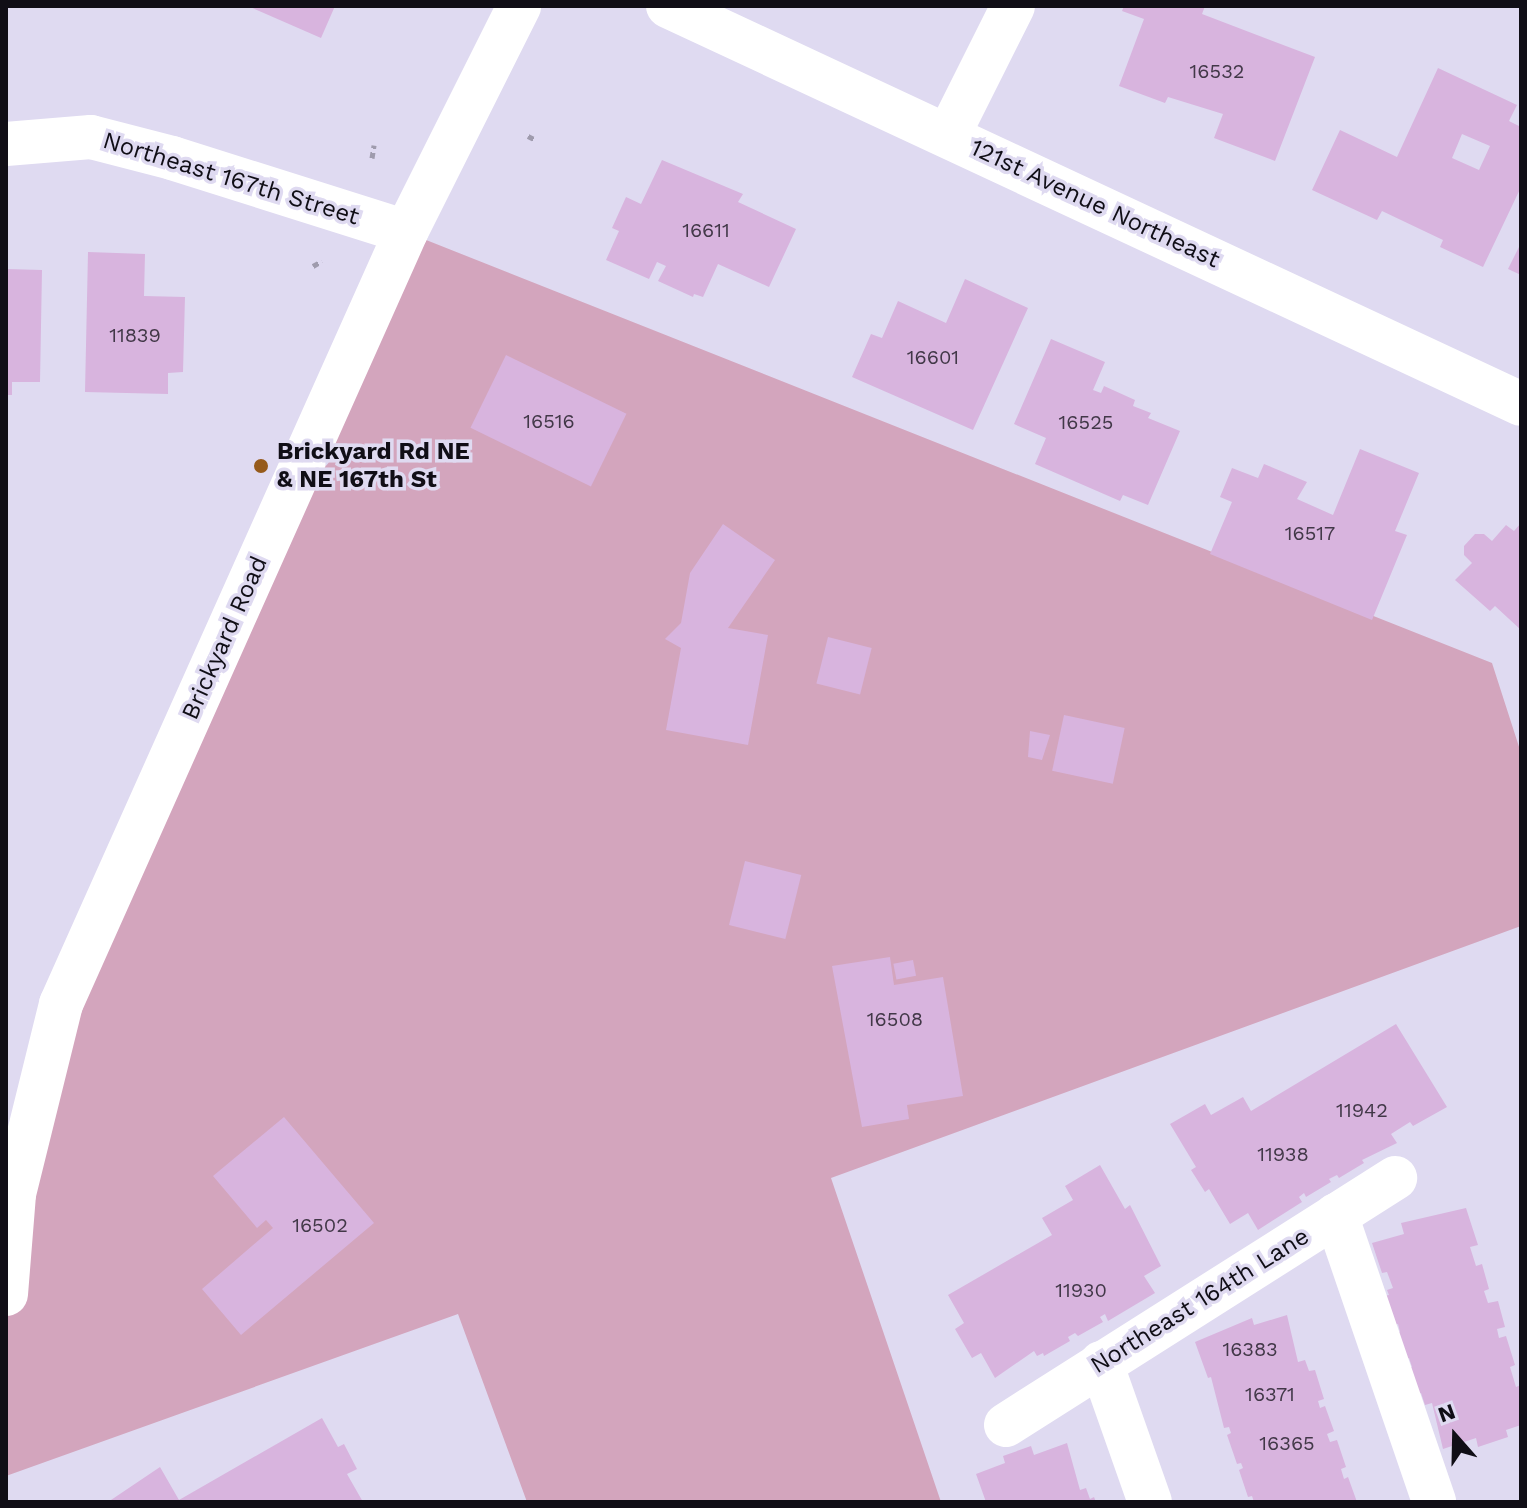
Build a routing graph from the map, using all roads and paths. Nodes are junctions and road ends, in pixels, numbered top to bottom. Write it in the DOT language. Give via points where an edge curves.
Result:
graph roads {
  1 [pos="519,6"];
  2 [pos="668,6"];
  3 [pos="1013,6"];
  4 [pos="528,136"];
  5 [pos="948,136"];
  6 [pos="536,140"];
  7 [pos="6,144"];
  8 [pos="374,145"];
  9 [pos="372,158"];
  10 [pos="406,232"];
  11 [pos="322,261"];
  12 [pos="313,266"];
  13 [pos="1521,404"];
  14 [pos="14,1158"];
  15 [pos="1395,1178"];
  16 [pos="1336,1215"];
  17 [pos="6,1283"];
  18 [pos="6,1294"];
  19 [pos="1101,1363"];
  20 [pos="1006,1425"];
  21 [pos="1150,1502"];
  22 [pos="1434,1502"];
  1 -- 10 [label="street, Brickyard Road"];
  2 -- 5 [label="street, 121st Avenue Northeast"];
  3 -- 5 [label="street"];
  4 -- 6 [label="path"];
  5 -- 13 [label="street, 121st Avenue Northeast"];
  7 -- 10 [label="street, Northeast 167th Street" via="91,137"];
  8 -- 9 [label="path"];
  10 -- 14 [label="street, Brickyard Road" via="61,1004"];
  11 -- 12 [label="path"];
  14 -- 17 [label="street, Brickyard Road"];
  15 -- 16 [label="street, Northeast 164th Lane"];
  16 -- 19 [label="street, Northeast 164th Lane"];
  16 -- 22 [label="street"];
  17 -- 18 [label="street, Brickyard Road"];
  19 -- 20 [label="street, Northeast 164th Lane"];
  19 -- 21 [label="street"];
}
